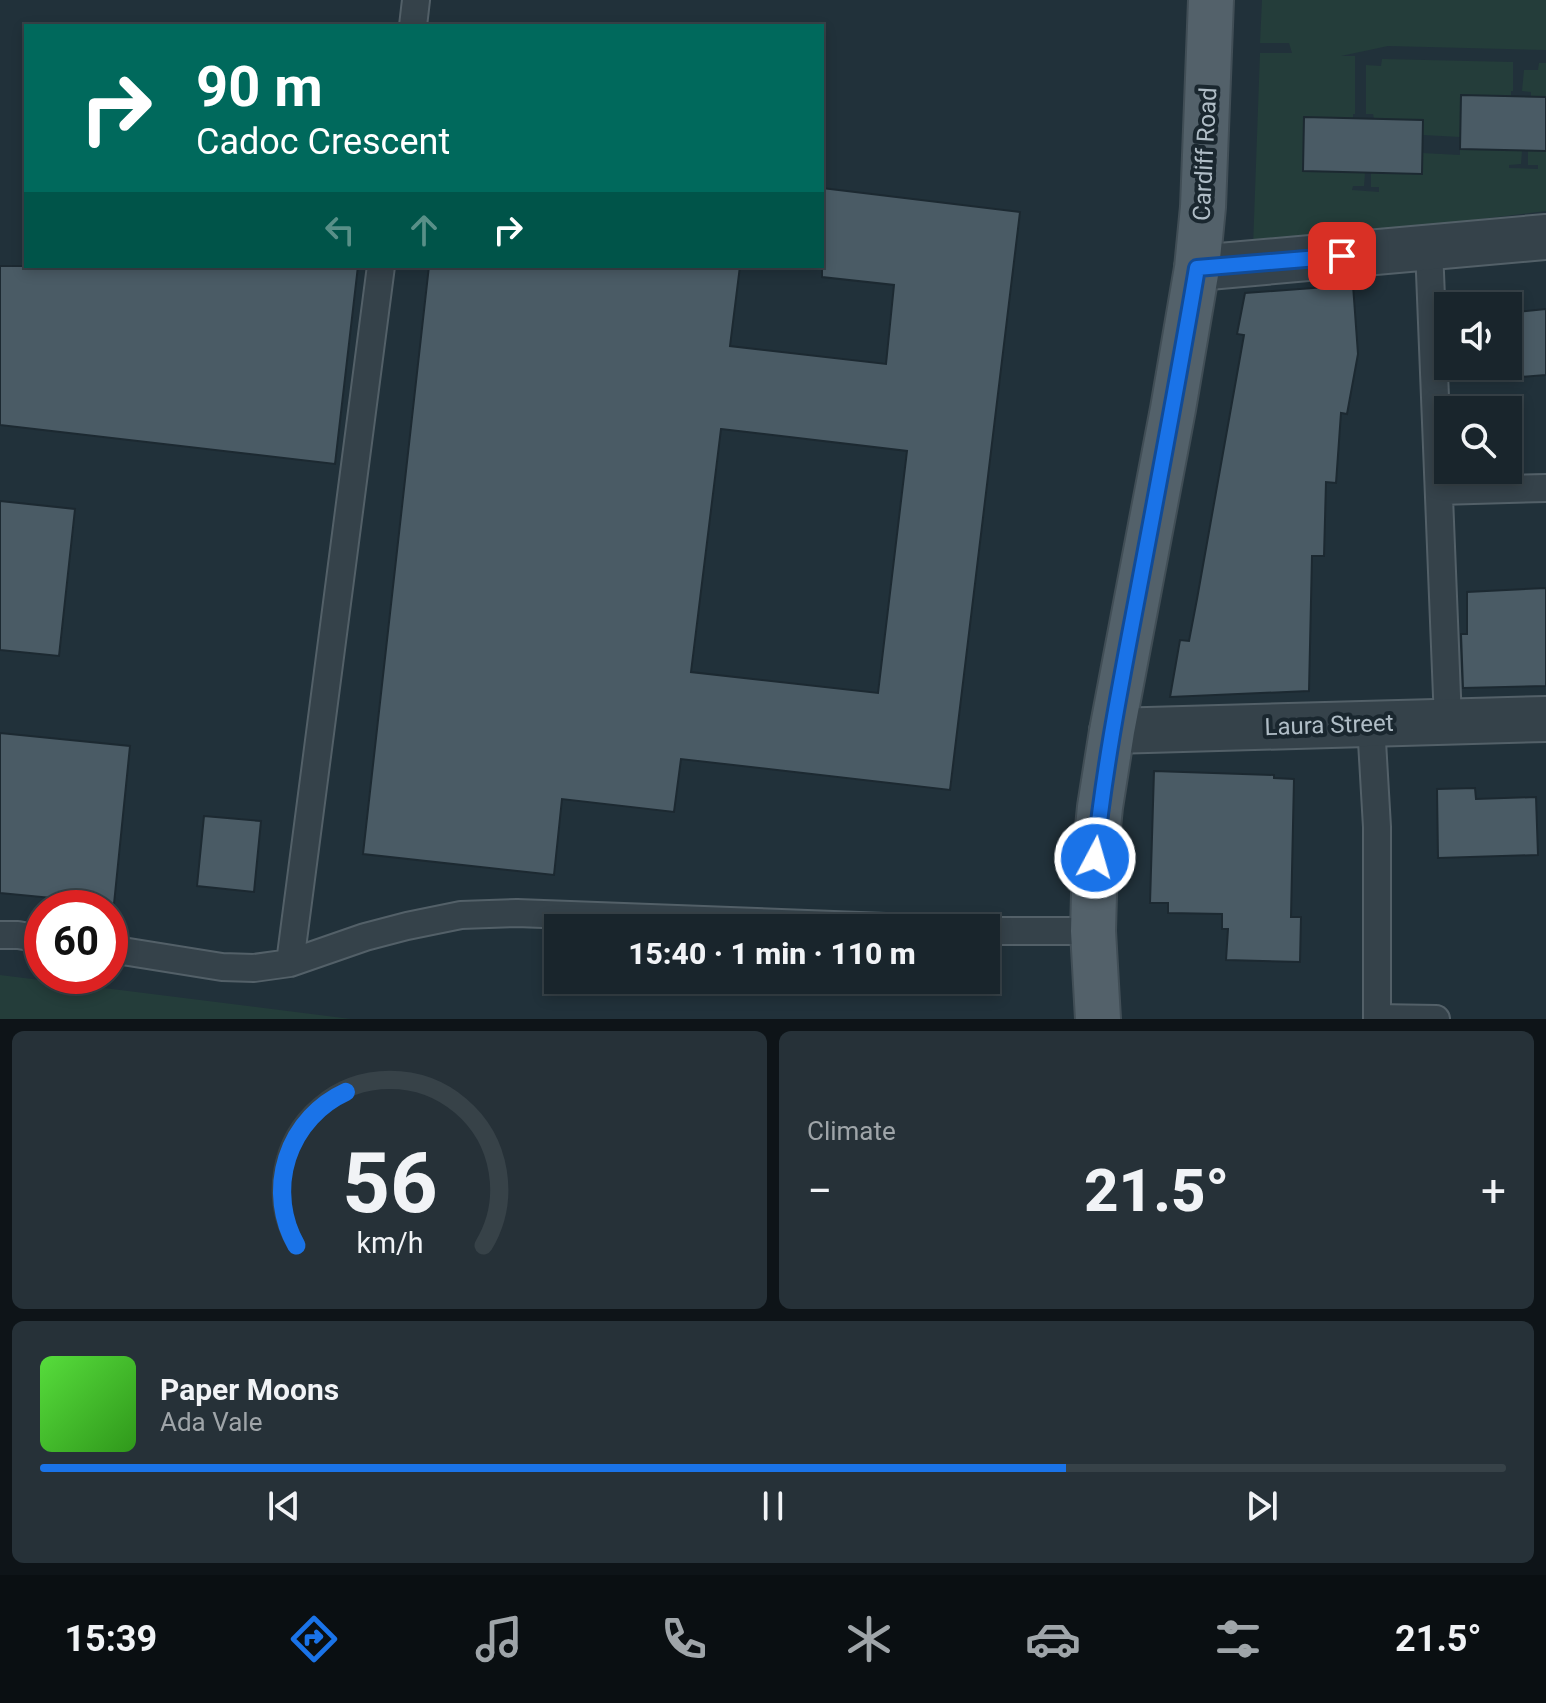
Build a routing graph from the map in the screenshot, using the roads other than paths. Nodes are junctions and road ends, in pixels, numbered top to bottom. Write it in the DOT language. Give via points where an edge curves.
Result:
graph roads {
  1 [pos="416,0"];
  2 [pos="1211,0"];
  3 [pos="413,24"];
  4 [pos="1546,237"];
  5 [pos="1429,248"];
  6 [pos="381,268"];
  7 [pos="1197,268"];
  8 [pos="1546,488"];
  9 [pos="1439,491"];
  10 [pos="1546,719"];
  11 [pos="1448,721"];
  12 [pos="1371,724"];
  13 [pos="1112,731"];
  14 [pos="544,914"];
  15 [pos="1000,931"];
  16 [pos="1093,931"];
  17 [pos="0,935"];
  18 [pos="24,936"];
  19 [pos="128,952"];
  20 [pos="290,963"];
  21 [pos="1098,1019"];
  22 [pos="1436,1019"];
  1 -- 3 [label="lane"];
  2 -- 7 [label="main road, Cardiff Road"];
  4 -- 5 [label="street"];
  5 -- 7 [label="street"];
  5 -- 9 [label="lane"];
  6 -- 20 [label="lane"];
  7 -- 13 [label="main road, Cardiff Road"];
  8 -- 9 [label="lane"];
  9 -- 11 [label="lane"];
  10 -- 11 [label="street, Laura Street"];
  11 -- 12 [label="street, Laura Street"];
  12 -- 13 [label="street, Laura Street"];
  12 -- 22 [label="lane" via="1377,1018"];
  13 -- 16 [label="main road, Cardiff Road" via="1095,858"];
  14 -- 20 [label="lane" via="461,915 365,937"];
  15 -- 16 [label="lane"];
  16 -- 21 [label="main road, Cardiff Road"];
  17 -- 18 [label="lane"];
  19 -- 20 [label="lane" via="222,967"];
}
